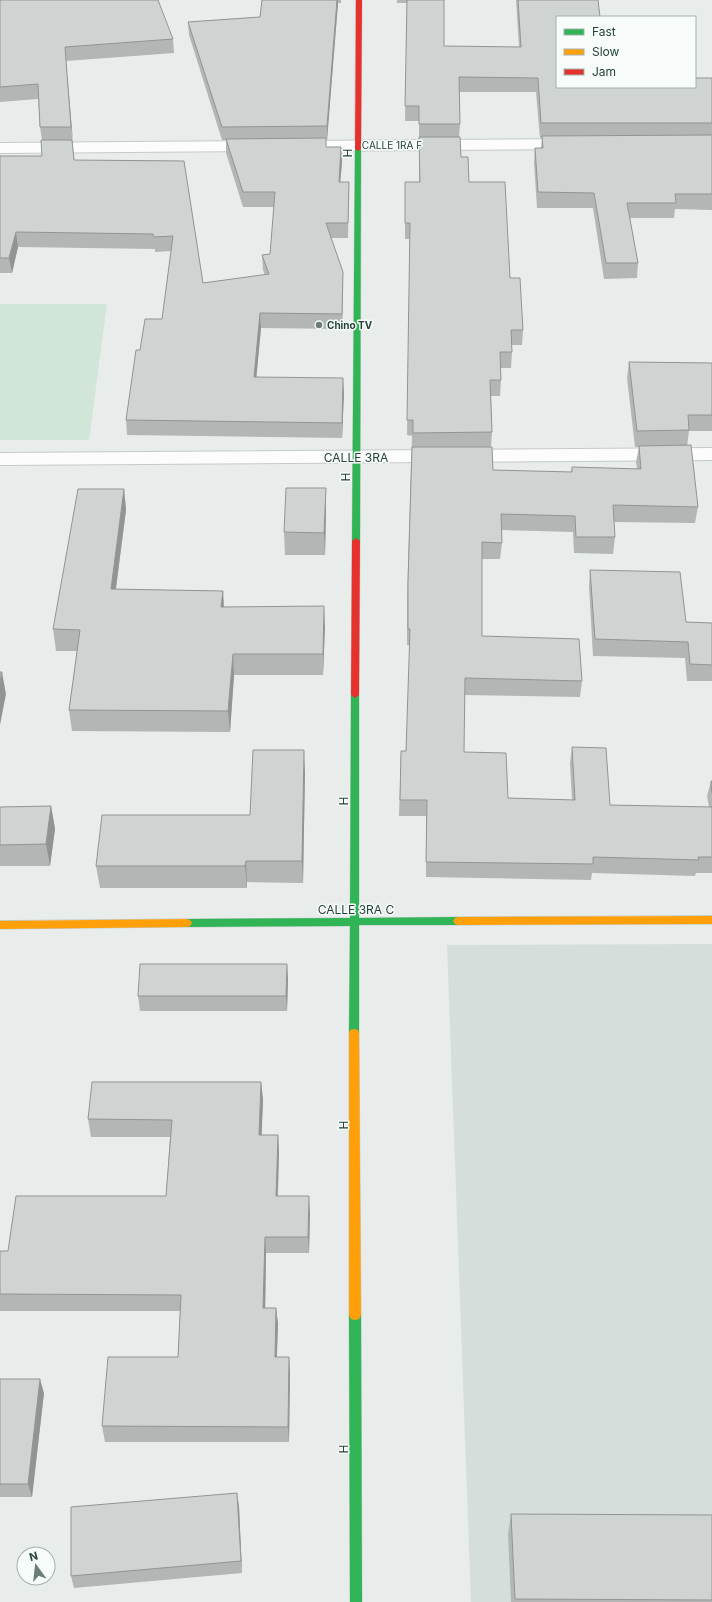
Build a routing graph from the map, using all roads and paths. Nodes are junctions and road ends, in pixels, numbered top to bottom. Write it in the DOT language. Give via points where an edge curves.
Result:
graph roads {
  1 [pos="359,0"];
  2 [pos="586,144"];
  3 [pos="359,146"];
  4 [pos="0,148"];
  5 [pos="712,454"];
  6 [pos="357,457"];
  7 [pos="0,459"];
  8 [pos="354,920"];
  9 [pos="712,920"];
  10 [pos="0,925"];
  11 [pos="356,1602"];
  1 -- 3 [label="street, H"];
  2 -- 3 [label="street, CALLE 1RA F"];
  3 -- 4 [label="street, CALLE 1RA F"];
  3 -- 6 [label="street, H"];
  5 -- 6 [label="street, CALLE 3RA"];
  6 -- 7 [label="street, CALLE 3RA"];
  6 -- 8 [label="street, H"];
  8 -- 9 [label="street, CALLE 3RA C"];
  8 -- 10 [label="street, CALLE 3RA C"];
  8 -- 11 [label="street, H"];
}
